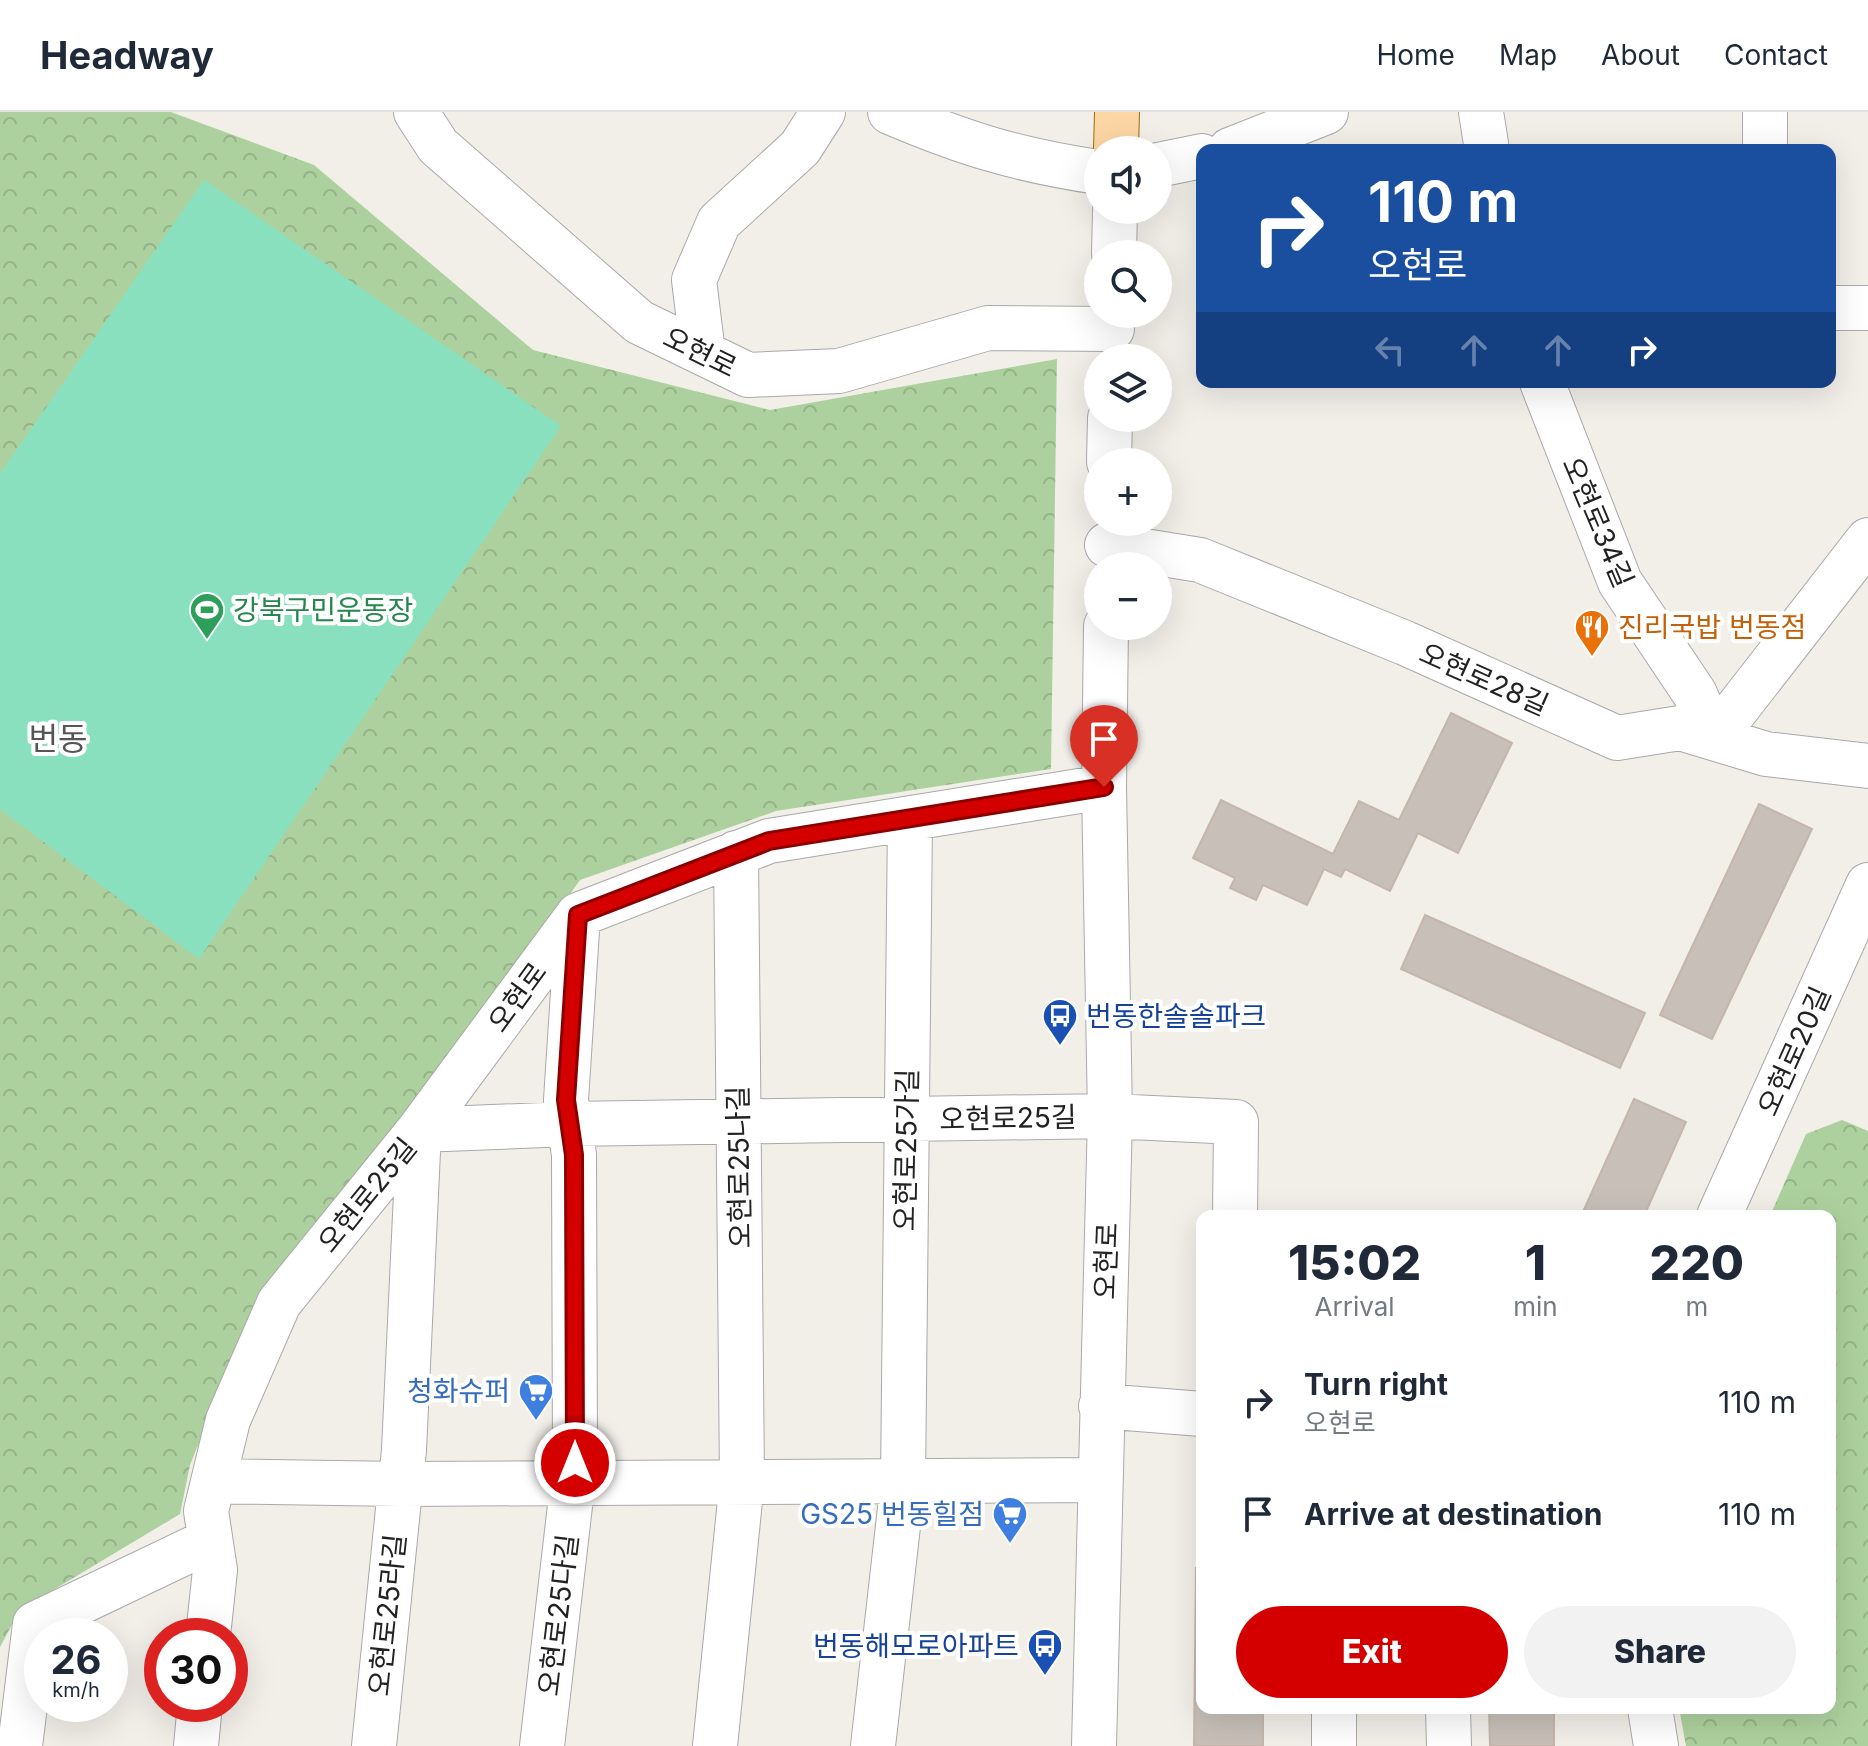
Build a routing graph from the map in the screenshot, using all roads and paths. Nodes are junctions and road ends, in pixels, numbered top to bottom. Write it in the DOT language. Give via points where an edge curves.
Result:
graph roads {
  1 [pos="416,112"];
  2 [pos="823,112"];
  3 [pos="890,112"];
  4 [pos="1117,112"];
  5 [pos="1326,112"];
  6 [pos="1481,112"];
  7 [pos="1765,112"];
  8 [pos="1116,136"];
  9 [pos="1249,144"];
  10 [pos="1486,144"];
  11 [pos="1765,144"];
  12 [pos="1196,157"];
  13 [pos="1172,162"];
  14 [pos="1084,170"];
  15 [pos="1836,308"];
  16 [pos="1868,308"];
  17 [pos="1112,334"];
  18 [pos="703,353"];
  19 [pos="1544,388"];
  20 [pos="1868,540"];
  21 [pos="1107,544"];
  22 [pos="1106,640"];
  23 [pos="1714,738"];
  24 [pos="1868,766"];
  25 [pos="1104,787"];
  26 [pos="910,818"];
  27 [pos="736,853"];
  28 [pos="1868,885"];
  29 [pos="578,915"];
  30 [pos="1110,1116"];
  31 [pos="907,1119"];
  32 [pos="739,1121"];
  33 [pos="569,1124"];
  34 [pos="419,1130"];
  35 [pos="1235,1210"];
  36 [pos="1722,1210"];
  37 [pos="1101,1406"];
  38 [pos="1196,1414"];
  39 [pos="1099,1480"];
  40 [pos="214,1481"];
  41 [pos="742,1481"];
  42 [pos="903,1482"];
  43 [pos="573,1483"];
  44 [pos="401,1484"];
  45 [pos="209,1541"];
  46 [pos="210,1618"];
  47 [pos="1334,1714"];
  48 [pos="1448,1714"];
  49 [pos="1651,1714"];
  50 [pos="198,1722"];
  51 [pos="20,1746"];
  52 [pos="196,1746"];
  53 [pos="374,1746"];
  54 [pos="542,1746"];
  55 [pos="715,1746"];
  56 [pos="873,1746"];
  57 [pos="1094,1746"];
  58 [pos="1334,1746"];
  59 [pos="1449,1746"];
  60 [pos="1656,1746"];
  1 -- 18 [label="street, 오현로" via="438,146 639,322"];
  2 -- 18 [label="street" via="800,148 719,222 694,280"];
  3 -- 14 [label="street" via="952,139 1022,160"];
  4 -- 8 [label="main road"];
  5 -- 9 [label="street"];
  6 -- 10 [label="street"];
  7 -- 11 [label="street"];
  12 -- 13 [label="street"];
  15 -- 16 [label="street"];
  17 -- 18 [label="street, 오현로" via="988,328 839,371 748,375"];
  19 -- 23 [label="street, 오현로34길" via="1620,582 1695,694"];
  20 -- 23 [label="street"];
  21 -- 23 [label="street, 오현로28길" via="1200,560 1405,643 1617,738 1680,728"];
  22 -- 25 [label="street, 오현로"];
  23 -- 24 [label="street, 오현로28길" via="1766,754"];
  25 -- 26 [label="street"];
  25 -- 30 [label="street, 오현로"];
  26 -- 27 [label="street" via="769,841"];
  26 -- 31 [label="street, 오현로25가길"];
  27 -- 29 [label="street"];
  27 -- 32 [label="street, 오현로25나길"];
  28 -- 36 [label="street, 오현로20길"];
  29 -- 33 [label="street, 오현로25다길" via="566,1100"];
  29 -- 34 [label="street, 오현로"];
  30 -- 31 [label="street, 오현로25길"];
  30 -- 35 [label="street" via="1236,1122"];
  30 -- 37 [label="street, 오현로"];
  31 -- 32 [label="street, 오현로25길"];
  31 -- 42 [label="street, 오현로25가길"];
  32 -- 33 [label="street, 오현로25길"];
  32 -- 41 [label="street, 오현로25나길"];
  33 -- 34 [label="street, 오현로25길"];
  33 -- 43 [label="street, 오현로25다길" via="574,1155"];
  34 -- 40 [label="street, 오현로25길" via="279,1303 228,1420"];
  34 -- 44 [label="street, 오현로25라길"];
  37 -- 38 [label="street"];
  37 -- 39 [label="street, 오현로"];
  39 -- 42 [label="street"];
  39 -- 57 [label="street, 오현로"];
  40 -- 44 [label="street"];
  40 -- 45 [label="street, 오현로25길" via="206,1511"];
  41 -- 42 [label="street"];
  41 -- 43 [label="street"];
  41 -- 55 [label="street, 오현로25나길"];
  42 -- 56 [label="street, 오현로25가길"];
  43 -- 44 [label="street"];
  43 -- 54 [label="street, 오현로25다길"];
  44 -- 53 [label="street, 오현로25라길"];
  45 -- 46 [label="street, 오현로25길" via="215,1570"];
  45 -- 51 [label="street" via="35,1624"];
  47 -- 58 [label="street"];
  48 -- 59 [label="street"];
  49 -- 60 [label="street"];
  50 -- 52 [label="street"];
}
